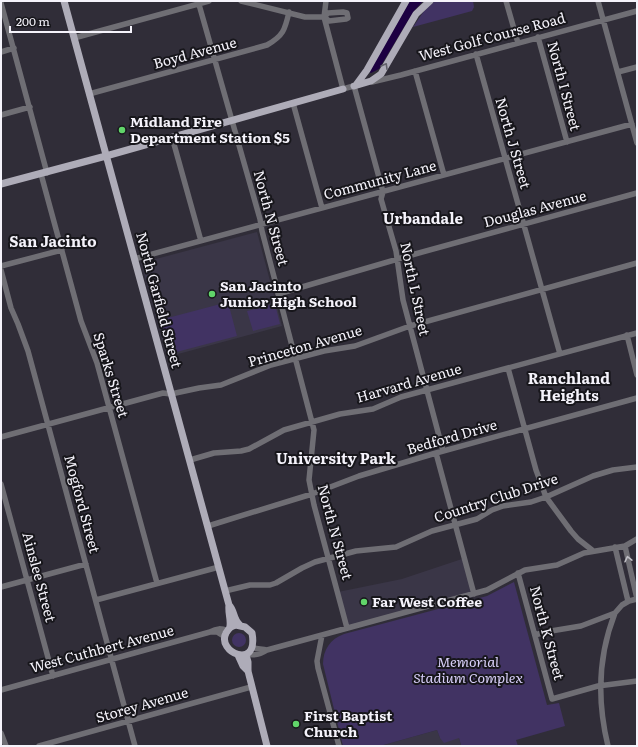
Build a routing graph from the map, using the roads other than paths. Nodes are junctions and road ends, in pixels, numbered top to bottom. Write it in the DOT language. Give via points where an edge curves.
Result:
graph roads {
  1 [pos="64,1"];
  2 [pos="209,1"];
  3 [pos="241,1"];
  4 [pos="326,1"];
  5 [pos="406,1"];
  6 [pos="430,1"];
  7 [pos="506,1"];
  8 [pos="598,1"];
  9 [pos="199,2"];
  10 [pos="1,3"];
  11 [pos="637,11"];
  12 [pos="289,12"];
  13 [pos="324,18"];
  14 [pos="604,20"];
  15 [pos="74,38"];
  16 [pos="538,38"];
  17 [pos="518,43"];
  18 [pos="14,48"];
  19 [pos="1,52"];
  20 [pos="476,54"];
  21 [pos="214,60"];
  22 [pos="637,67"];
  23 [pos="415,71"];
  24 [pos="618,72"];
  25 [pos="354,86"];
  26 [pos="343,89"];
  27 [pos="89,94"];
  28 [pos="293,103"];
  29 [pos="30,107"];
  30 [pos="1,115"];
  31 [pos="231,120"];
  32 [pos="632,124"];
  33 [pos="635,130"];
  34 [pos="172,137"];
  35 [pos="567,142"];
  36 [pos="637,143"];
  37 [pos="106,156"];
  38 [pos="504,159"];
  39 [pos="44,173"];
  40 [pos="444,175"];
  41 [pos="1,184"];
  42 [pos="383,192"];
  43 [pos="637,193"];
  44 [pos="322,208"];
  45 [pos="523,224"];
  46 [pos="261,225"];
  47 [pos="201,242"];
  48 [pos="62,250"];
  49 [pos="134,259"];
  50 [pos="398,259"];
  51 [pos="637,263"];
  52 [pos="1,266"];
  53 [pos="1,270"];
  54 [pos="542,289"];
  55 [pos="278,294"];
  56 [pos="410,326"];
  57 [pos="637,333"];
  58 [pos="627,335"];
  59 [pos="560,354"];
  60 [pos="296,358"];
  61 [pos="508,368"];
  62 [pos="637,375"];
  63 [pos="427,390"];
  64 [pos="171,394"];
  65 [pos="637,398"];
  66 [pos="109,408"];
  67 [pos="312,421"];
  68 [pos="47,424"];
  69 [pos="525,429"];
  70 [pos="1,437"];
  71 [pos="443,451"];
  72 [pos="436,453"];
  73 [pos="190,460"];
  74 [pos="637,467"];
  75 [pos="1,484"];
  76 [pos="312,494"];
  77 [pos="546,497"];
  78 [pos="456,525"];
  79 [pos="208,526"];
  80 [pos="637,539"];
  81 [pos="625,546"];
  82 [pos="615,547"];
  83 [pos="592,550"];
  84 [pos="328,558"];
  85 [pos="86,564"];
  86 [pos="219,567"];
  87 [pos="518,573"];
  88 [pos="631,573"];
  89 [pos="622,576"];
  90 [pos="27,580"];
  91 [pos="157,583"];
  92 [pos="1,587"];
  93 [pos="225,591"];
  94 [pos="474,594"];
  95 [pos="637,599"];
  96 [pos="96,600"];
  97 [pos="628,601"];
  98 [pos="229,605"];
  99 [pos="615,613"];
  100 [pos="240,625"];
  101 [pos="347,628"];
  102 [pos="228,632"];
  103 [pos="322,635"];
  104 [pos="535,635"];
  105 [pos="252,647"];
  106 [pos="267,650"];
  107 [pos="247,654"];
  108 [pos="238,655"];
  109 [pos="112,660"];
  110 [pos="248,671"];
  111 [pos="53,676"];
  112 [pos="637,681"];
  113 [pos="251,686"];
  114 [pos="601,686"];
  115 [pos="1,690"];
  116 [pos="129,721"];
  117 [pos="1,732"];
  118 [pos="6,746"];
  119 [pos="39,746"];
  120 [pos="135,746"];
  121 [pos="267,746"];
  122 [pos="339,746"];
  123 [pos="608,746"];
  1 -- 15 [label="main road, North Garfield Street"];
  2 -- 9 [label="street"];
  3 -- 12 [label="street"];
  4 -- 13 [label="street"];
  5 -- 25 [label="main road" via="367,70"];
  25 -- 6 [label="main road, one-way" via="371,81 381,74 416,14"];
  7 -- 17 [label="street"];
  8 -- 14 [label="street"];
  9 -- 15 [label="street"];
  9 -- 21 [label="street, North N Street"];
  10 -- 18 [label="street, Sparks Street"];
  11 -- 14 [label="street, West Golf Course Road"];
  12 -- 13 [label="street"];
  12 -- 21 [label="street, Boyd Avenue" via="284,30 276,40 266,46"];
  13 -- 26 [label="street"];
  14 -- 16 [label="street, West Golf Course Road"];
  14 -- 24 [label="street"];
  15 -- 27 [label="main road, North Garfield Street"];
  16 -- 17 [label="street, West Golf Course Road"];
  16 -- 35 [label="street, North I Street"];
  17 -- 20 [label="street, West Golf Course Road"];
  18 -- 19 [label="street"];
  18 -- 29 [label="street, Sparks Street"];
  20 -- 23 [label="street, West Golf Course Road"];
  20 -- 38 [label="street, North J Street"];
  21 -- 27 [label="street, Boyd Avenue"];
  21 -- 31 [label="street, North N Street"];
  22 -- 24 [label="street"];
  23 -- 25 [label="street, West Golf Course Road"];
  23 -- 40 [label="street"];
  24 -- 32 [label="street"];
  25 -- 26 [label="street, West Golf Course Road"];
  25 -- 42 [label="street, North L Street"];
  26 -- 28 [label="main road"];
  27 -- 37 [label="main road, North Garfield Street"];
  28 -- 31 [label="main road"];
  28 -- 44 [label="street"];
  29 -- 30 [label="street"];
  29 -- 39 [label="street, Sparks Street"];
  31 -- 34 [label="main road"];
  31 -- 46 [label="street, North N Street"];
  32 -- 33 [label="street"];
  32 -- 35 [label="street, Community Lane"];
  33 -- 36 [label="street"];
  34 -- 37 [label="main road"];
  34 -- 47 [label="street"];
  35 -- 38 [label="street, Community Lane"];
  37 -- 39 [label="main road"];
  37 -- 49 [label="main road, North Garfield Street"];
  38 -- 40 [label="street, Community Lane"];
  38 -- 45 [label="street, North J Street"];
  39 -- 41 [label="main road"];
  39 -- 48 [label="street, Sparks Street"];
  40 -- 42 [label="street, Community Lane"];
  42 -- 44 [label="street, Community Lane"];
  42 -- 50 [label="street, North L Street" via="381,199"];
  43 -- 45 [label="street, Douglas Avenue"];
  44 -- 46 [label="street, Community Lane"];
  45 -- 50 [label="street, Douglas Avenue"];
  45 -- 54 [label="street, North J Street"];
  46 -- 47 [label="street, Community Lane"];
  46 -- 55 [label="street, North N Street"];
  47 -- 49 [label="street, Community Lane"];
  48 -- 52 [label="street"];
  48 -- 66 [label="street, Sparks Street" via="81,321 97,363"];
  49 -- 64 [label="main road, North Garfield Street"];
  50 -- 55 [label="street, Douglas Avenue"];
  50 -- 56 [label="street, North L Street" via="403,300"];
  51 -- 54 [label="street, Princeton Avenue"];
  53 -- 68 [label="street, Mogford Street" via="11,308 28,351"];
  54 -- 56 [label="street, Princeton Avenue"];
  54 -- 59 [label="street, North J Street"];
  55 -- 60 [label="street, North N Street"];
  56 -- 60 [label="street, Princeton Avenue" via="355,346"];
  56 -- 63 [label="street, North L Street"];
  57 -- 58 [label="street, Harvard Avenue"];
  58 -- 59 [label="street, Harvard Avenue"];
  58 -- 62 [label="street"];
  59 -- 61 [label="street, Harvard Avenue"];
  60 -- 64 [label="street, Princeton Avenue" via="223,384"];
  60 -- 67 [label="street, North N Street"];
  61 -- 63 [label="street, Harvard Avenue"];
  61 -- 69 [label="street"];
  63 -- 67 [label="street, Harvard Avenue" via="373,409"];
  63 -- 71 [label="street, North L Street"];
  64 -- 66 [label="street, Princeton Avenue" via="163,393"];
  64 -- 73 [label="main road, North Garfield Street"];
  65 -- 69 [label="street, Bedford Drive"];
  66 -- 68 [label="street, Princeton Avenue"];
  66 -- 91 [label="street, Sparks Street"];
  67 -- 73 [label="street, Harvard Avenue" via="284,430 241,451 214,453"];
  67 -- 76 [label="street, North N Street" via="314,438 309,480"];
  68 -- 70 [label="street, Princeton Avenue"];
  68 -- 85 [label="street, Mogford Street"];
  69 -- 71 [label="street, Bedford Drive"];
  69 -- 77 [label="street"];
  71 -- 72 [label="street, Bedford Drive"];
  72 -- 76 [label="street, Bedford Drive" via="359,476"];
  72 -- 78 [label="street"];
  73 -- 79 [label="main road, North Garfield Street"];
  74 -- 77 [label="street, Country Club Drive" via="593,476"];
  75 -- 90 [label="street, Ainslee Street"];
  76 -- 79 [label="street, Bedford Drive"];
  76 -- 84 [label="street, North N Street"];
  77 -- 78 [label="street, Country Club Drive" via="503,506 477,519"];
  77 -- 83 [label="street" via="571,531"];
  78 -- 84 [label="street, Country Club Drive" via="432,531 396,547 356,551"];
  78 -- 94 [label="street"];
  79 -- 86 [label="main road, North Garfield Street"];
  80 -- 81 [label="street"];
  81 -- 82 [label="street"];
  88 -- 81 [label="street, one-way"];
  82 -- 83 [label="street"];
  82 -- 89 [label="street"];
  83 -- 87 [label="street" via="557,565"];
  84 -- 93 [label="street, Country Club Drive" via="302,568 276,583 250,585"];
  84 -- 101 [label="street, North N Street"];
  85 -- 90 [label="street"];
  85 -- 96 [label="street, Mogford Street"];
  86 -- 91 [label="street"];
  86 -- 93 [label="main road, North Garfield Street"];
  87 -- 94 [label="street"];
  87 -- 104 [label="street, North K Street"];
  88 -- 89 [label="street"];
  88 -- 95 [label="street"];
  89 -- 97 [label="street"];
  90 -- 92 [label="street"];
  90 -- 111 [label="street, Ainslee Street"];
  91 -- 96 [label="street"];
  93 -- 98 [label="main road, North Garfield Street"];
  94 -- 101 [label="street"];
  95 -- 97 [label="street"];
  96 -- 109 [label="street, Mogford Street"];
  97 -- 99 [label="street"];
  98 -- 100 [label="main road" via="236,622"];
  98 -- 102 [label="main road"];
  99 -- 104 [label="street" via="581,626"];
  99 -- 114 [label="street" via="605,646"];
  100 -- 102 [label="main road" via="236,625"];
  100 -- 105 [label="main road" via="252,633"];
  101 -- 103 [label="street"];
  102 -- 108 [label="main road" via="226,645 231,652"];
  102 -- 109 [label="street, West Cuthbert Avenue" via="222,628 216,629"];
  103 -- 106 [label="street"];
  103 -- 122 [label="street" via="318,668"];
  104 -- 114 [label="street, North K Street" via="552,699"];
  105 -- 106 [label="street"];
  105 -- 107 [label="main road"];
  106 -- 107 [label="street" via="253,656"];
  107 -- 108 [label="main road"];
  107 -- 110 [label="main road"];
  108 -- 110 [label="main road"];
  109 -- 111 [label="street, West Cuthbert Avenue"];
  109 -- 116 [label="street, Mogford Street"];
  110 -- 113 [label="main road"];
  111 -- 115 [label="street, West Cuthbert Avenue"];
  112 -- 114 [label="street"];
  113 -- 116 [label="street, Storey Avenue"];
  113 -- 121 [label="main road"];
  114 -- 123 [label="street" via="601,708"];
  116 -- 119 [label="street, Storey Avenue"];
  116 -- 120 [label="street, Mogford Street"];
  117 -- 118 [label="street"];
}
